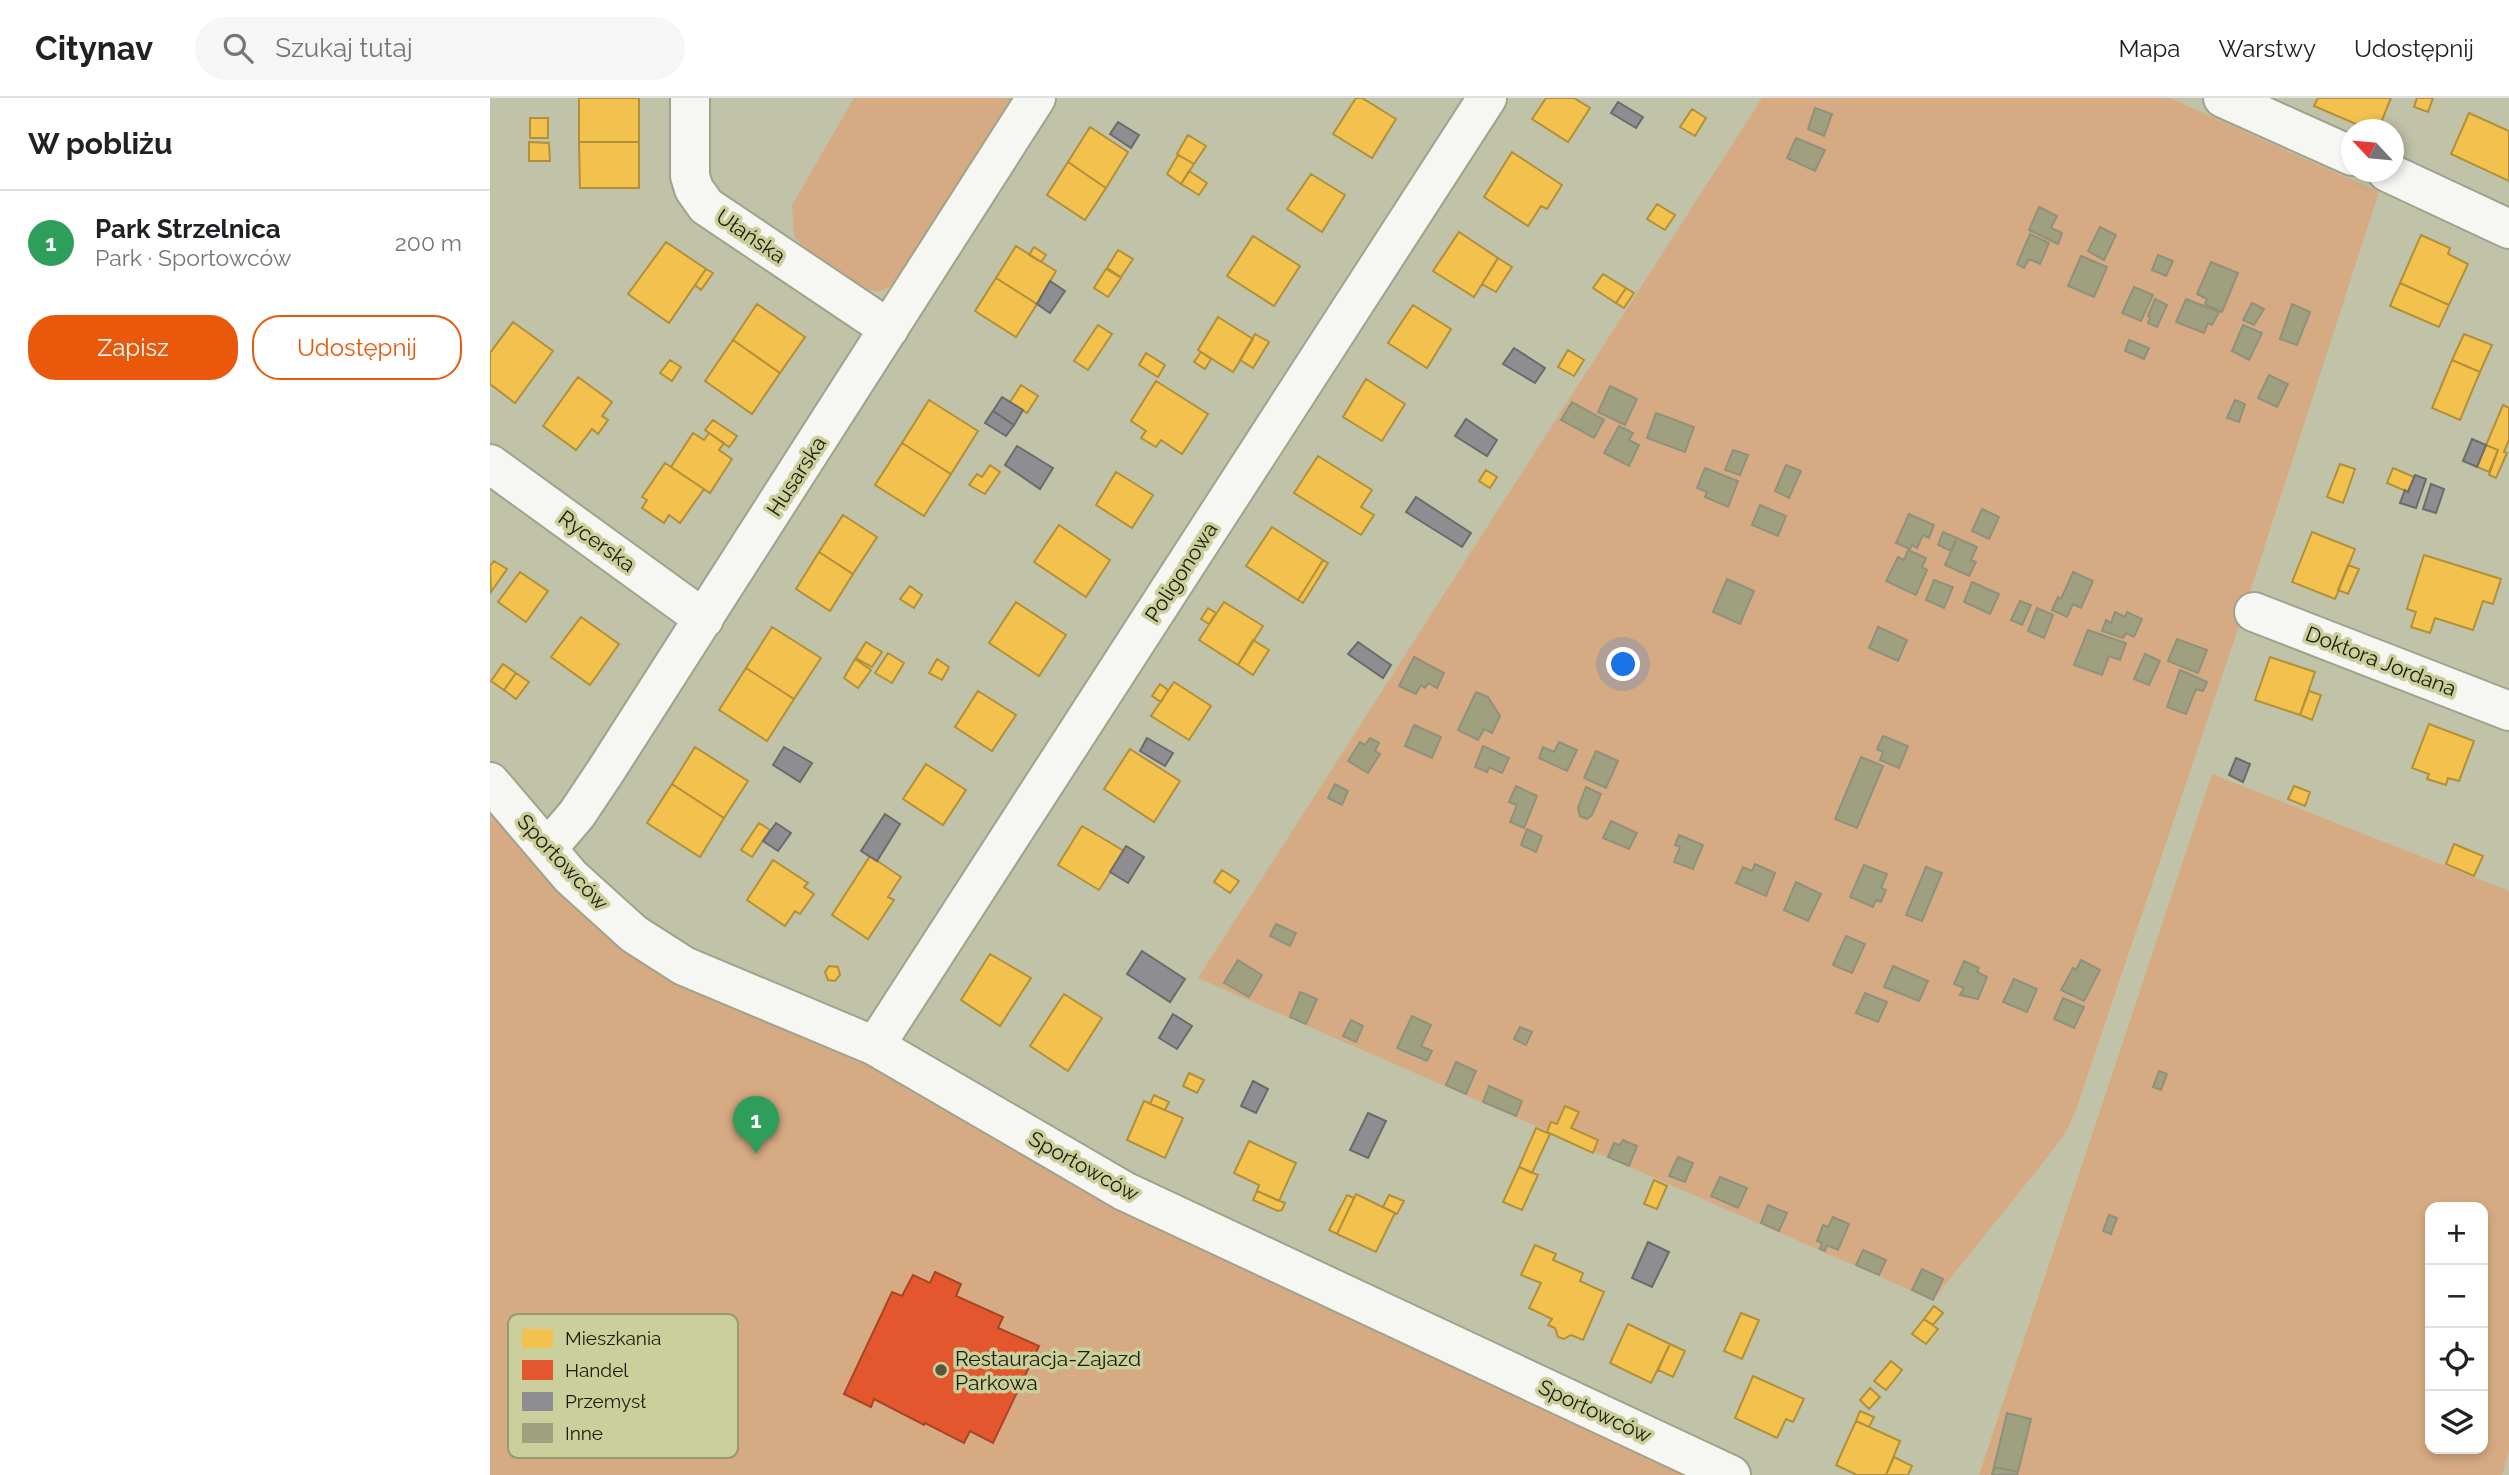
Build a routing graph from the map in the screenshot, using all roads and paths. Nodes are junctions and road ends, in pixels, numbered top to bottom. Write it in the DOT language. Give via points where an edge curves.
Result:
graph roads {
  1 [pos="690,98"];
  2 [pos="1036,98"];
  3 [pos="1487,98"];
  4 [pos="2223,98"];
  5 [pos="2341,151"];
  6 [pos="2404,180"];
  7 [pos="2509,229"];
  8 [pos="889,329"];
  9 [pos="490,464"];
  10 [pos="2254,612"];
  11 [pos="704,619"];
  12 [pos="2509,711"];
  13 [pos="490,782"];
  14 [pos="548,848"];
  15 [pos="875,1046"];
  16 [pos="1731,1475"];
  1 -- 8 [label="street, Ułańska" via="690,176 706,206"];
  2 -- 8 [label="street, Husarska"];
  3 -- 15 [label="street, Poligonowa"];
  4 -- 5 [label="street"];
  6 -- 7 [label="street"];
  8 -- 11 [label="street, Husarska"];
  9 -- 11 [label="street, Rycerska"];
  10 -- 12 [label="street, Doktora Jordana"];
  11 -- 14 [label="street, Husarska" via="577,814"];
  13 -- 14 [label="street, Sportowców"];
  14 -- 15 [label="street, Sportowców" via="571,877 634,934 684,966"];
  15 -- 16 [label="street, Sportowców" via="1124,1191"];
}
